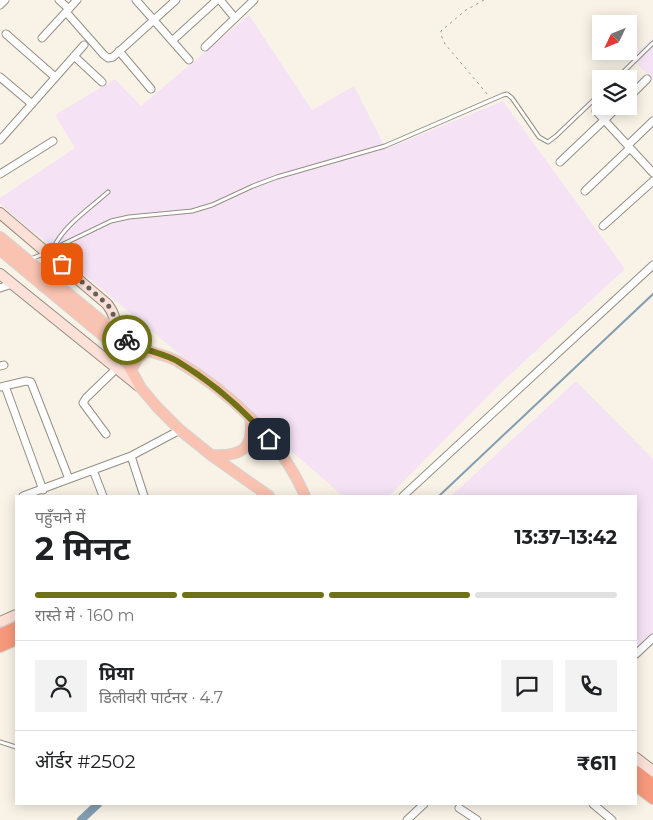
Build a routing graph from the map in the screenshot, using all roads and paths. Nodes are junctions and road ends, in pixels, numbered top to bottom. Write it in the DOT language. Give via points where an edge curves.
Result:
graph roads {
  1 [pos="5,0"];
  2 [pos="59,0"];
  3 [pos="77,0"];
  4 [pos="136,0"];
  5 [pos="176,0"];
  6 [pos="218,0"];
  7 [pos="254,0"];
  8 [pos="484,0"];
  9 [pos="0,5"];
  10 [pos="68,10"];
  11 [pos="236,18"];
  12 [pos="154,20"];
  13 [pos="6,34"];
  14 [pos="42,38"];
  15 [pos="172,41"];
  16 [pos="653,43"];
  17 [pos="84,44"];
  18 [pos="206,47"];
  19 [pos="119,51"];
  20 [pos="74,56"];
  21 [pos="189,60"];
  22 [pos="625,70"];
  23 [pos="55,77"];
  24 [pos="647,79"];
  25 [pos="1,81"];
  26 [pos="102,82"];
  27 [pos="151,89"];
  28 [pos="637,89"];
  29 [pos="492,100"];
  30 [pos="592,102"];
  31 [pos="32,104"];
  32 [pos="600,115"];
  33 [pos="611,115"];
  34 [pos="605,121"];
  35 [pos="653,121"];
  36 [pos="0,140"];
  37 [pos="53,141"];
  38 [pos="629,147"];
  39 [pos="560,162"];
  40 [pos="653,173"];
  41 [pos="0,174"];
  42 [pos="653,181"];
  43 [pos="585,191"];
  44 [pos="108,192"];
  45 [pos="0,213"];
  46 [pos="603,226"];
  47 [pos="0,237"];
  48 [pos="0,250"];
  49 [pos="50,251"];
  50 [pos="28,260"];
  51 [pos="653,265"];
  52 [pos="0,274"];
  53 [pos="12,284"];
  54 [pos="0,288"];
  55 [pos="115,332"];
  56 [pos="148,350"];
  57 [pos="117,368"];
  58 [pos="131,370"];
  59 [pos="3,386"];
  60 [pos="141,388"];
  61 [pos="250,417"];
  62 [pos="180,430"];
  63 [pos="106,434"];
  64 [pos="211,455"];
  65 [pos="130,456"];
  66 [pos="93,470"];
  67 [pos="69,479"];
  68 [pos="43,490"];
  69 [pos="27,495"];
  70 [pos="103,495"];
  71 [pos="144,495"];
  72 [pos="268,495"];
  73 [pos="305,495"];
  74 [pos="404,495"];
  75 [pos="15,615"];
  76 [pos="2,619"];
  77 [pos="15,628"];
  78 [pos="0,635"];
  79 [pos="653,638"];
  80 [pos="15,639"];
  81 [pos="0,646"];
  82 [pos="637,653"];
  83 [pos="0,742"];
  84 [pos="15,747"];
  85 [pos="637,759"];
  86 [pos="653,771"];
  87 [pos="637,773"];
  88 [pos="653,785"];
  89 [pos="637,786"];
  90 [pos="653,798"];
  91 [pos="423,805"];
  92 [pos="594,805"];
  93 [pos="459,808"];
  94 [pos="407,820"];
  95 [pos="477,820"];
  96 [pos="612,820"];
  1 -- 9 [label="street"];
  2 -- 10 [label="street"];
  3 -- 10 [label="street"];
  4 -- 12 [label="street"];
  5 -- 12 [label="street"];
  6 -- 11 [label="street"];
  6 -- 15 [label="street"];
  7 -- 11 [label="street"];
  8 -- 29 [label="path" via="452,20 441,35"];
  10 -- 14 [label="street"];
  10 -- 19 [label="street" via="104,55 108,58"];
  11 -- 18 [label="street"];
  12 -- 15 [label="street"];
  12 -- 19 [label="street"];
  13 -- 23 [label="street"];
  15 -- 21 [label="street"];
  16 -- 22 [label="lane"];
  17 -- 20 [label="street"];
  19 -- 27 [label="street"];
  20 -- 23 [label="street"];
  20 -- 26 [label="street"];
  23 -- 31 [label="street"];
  24 -- 28 [label="street"];
  25 -- 31 [label="street"];
  29 -- 30 [label="lane" via="510,96 539,137 548,142"];
  29 -- 49 [label="lane" via="385,146 276,177 192,211 111,221"];
  31 -- 36 [label="street"];
  32 -- 34 [label="street"];
  33 -- 34 [label="street"];
  34 -- 38 [label="street"];
  34 -- 39 [label="street"];
  35 -- 38 [label="street"];
  37 -- 41 [label="street"];
  38 -- 40 [label="street"];
  38 -- 43 [label="street"];
  42 -- 46 [label="street"];
  44 -- 49 [label="lane" via="70,226"];
  45 -- 49 [label="main road"];
  47 -- 50 [label="main road"];
  48 -- 58 [label="main road" via="108,340 122,354"];
  49 -- 50 [label="lane"];
  49 -- 55 [label="main road" via="107,304 116,320"];
  50 -- 55 [label="main road"];
  51 -- 74 [label="street"];
  52 -- 53 [label="main road"];
  53 -- 54 [label="street"];
  53 -- 57 [label="main road"];
  55 -- 56 [label="main road"];
  56 -- 58 [label="main road"];
  56 -- 61 [label="main road" via="176,360"];
  57 -- 60 [label="main road"];
  57 -- 63 [label="street" via="83,403"];
  58 -- 60 [label="main road"];
  59 -- 67 [label="street" via="31,382"];
  59 -- 68 [label="street"];
  60 -- 62 [label="main road"];
  61 -- 64 [label="main road" via="251,434 246,448 232,455"];
  61 -- 73 [label="main road" via="279,450"];
  62 -- 64 [label="main road"];
  62 -- 65 [label="street"];
  64 -- 72 [label="main road"];
  65 -- 66 [label="street"];
  65 -- 71 [label="street"];
  66 -- 67 [label="street"];
  66 -- 70 [label="street"];
  67 -- 68 [label="street"];
  68 -- 69 [label="street"];
  75 -- 76 [label="main road"];
  77 -- 78 [label="highway"];
  79 -- 82 [label="street"];
  80 -- 81 [label="highway"];
  83 -- 84 [label="lane"];
  85 -- 86 [label="main road"];
  87 -- 88 [label="highway"];
  89 -- 90 [label="highway"];
  91 -- 94 [label="street"];
  92 -- 96 [label="street"];
  93 -- 95 [label="street"];
}
